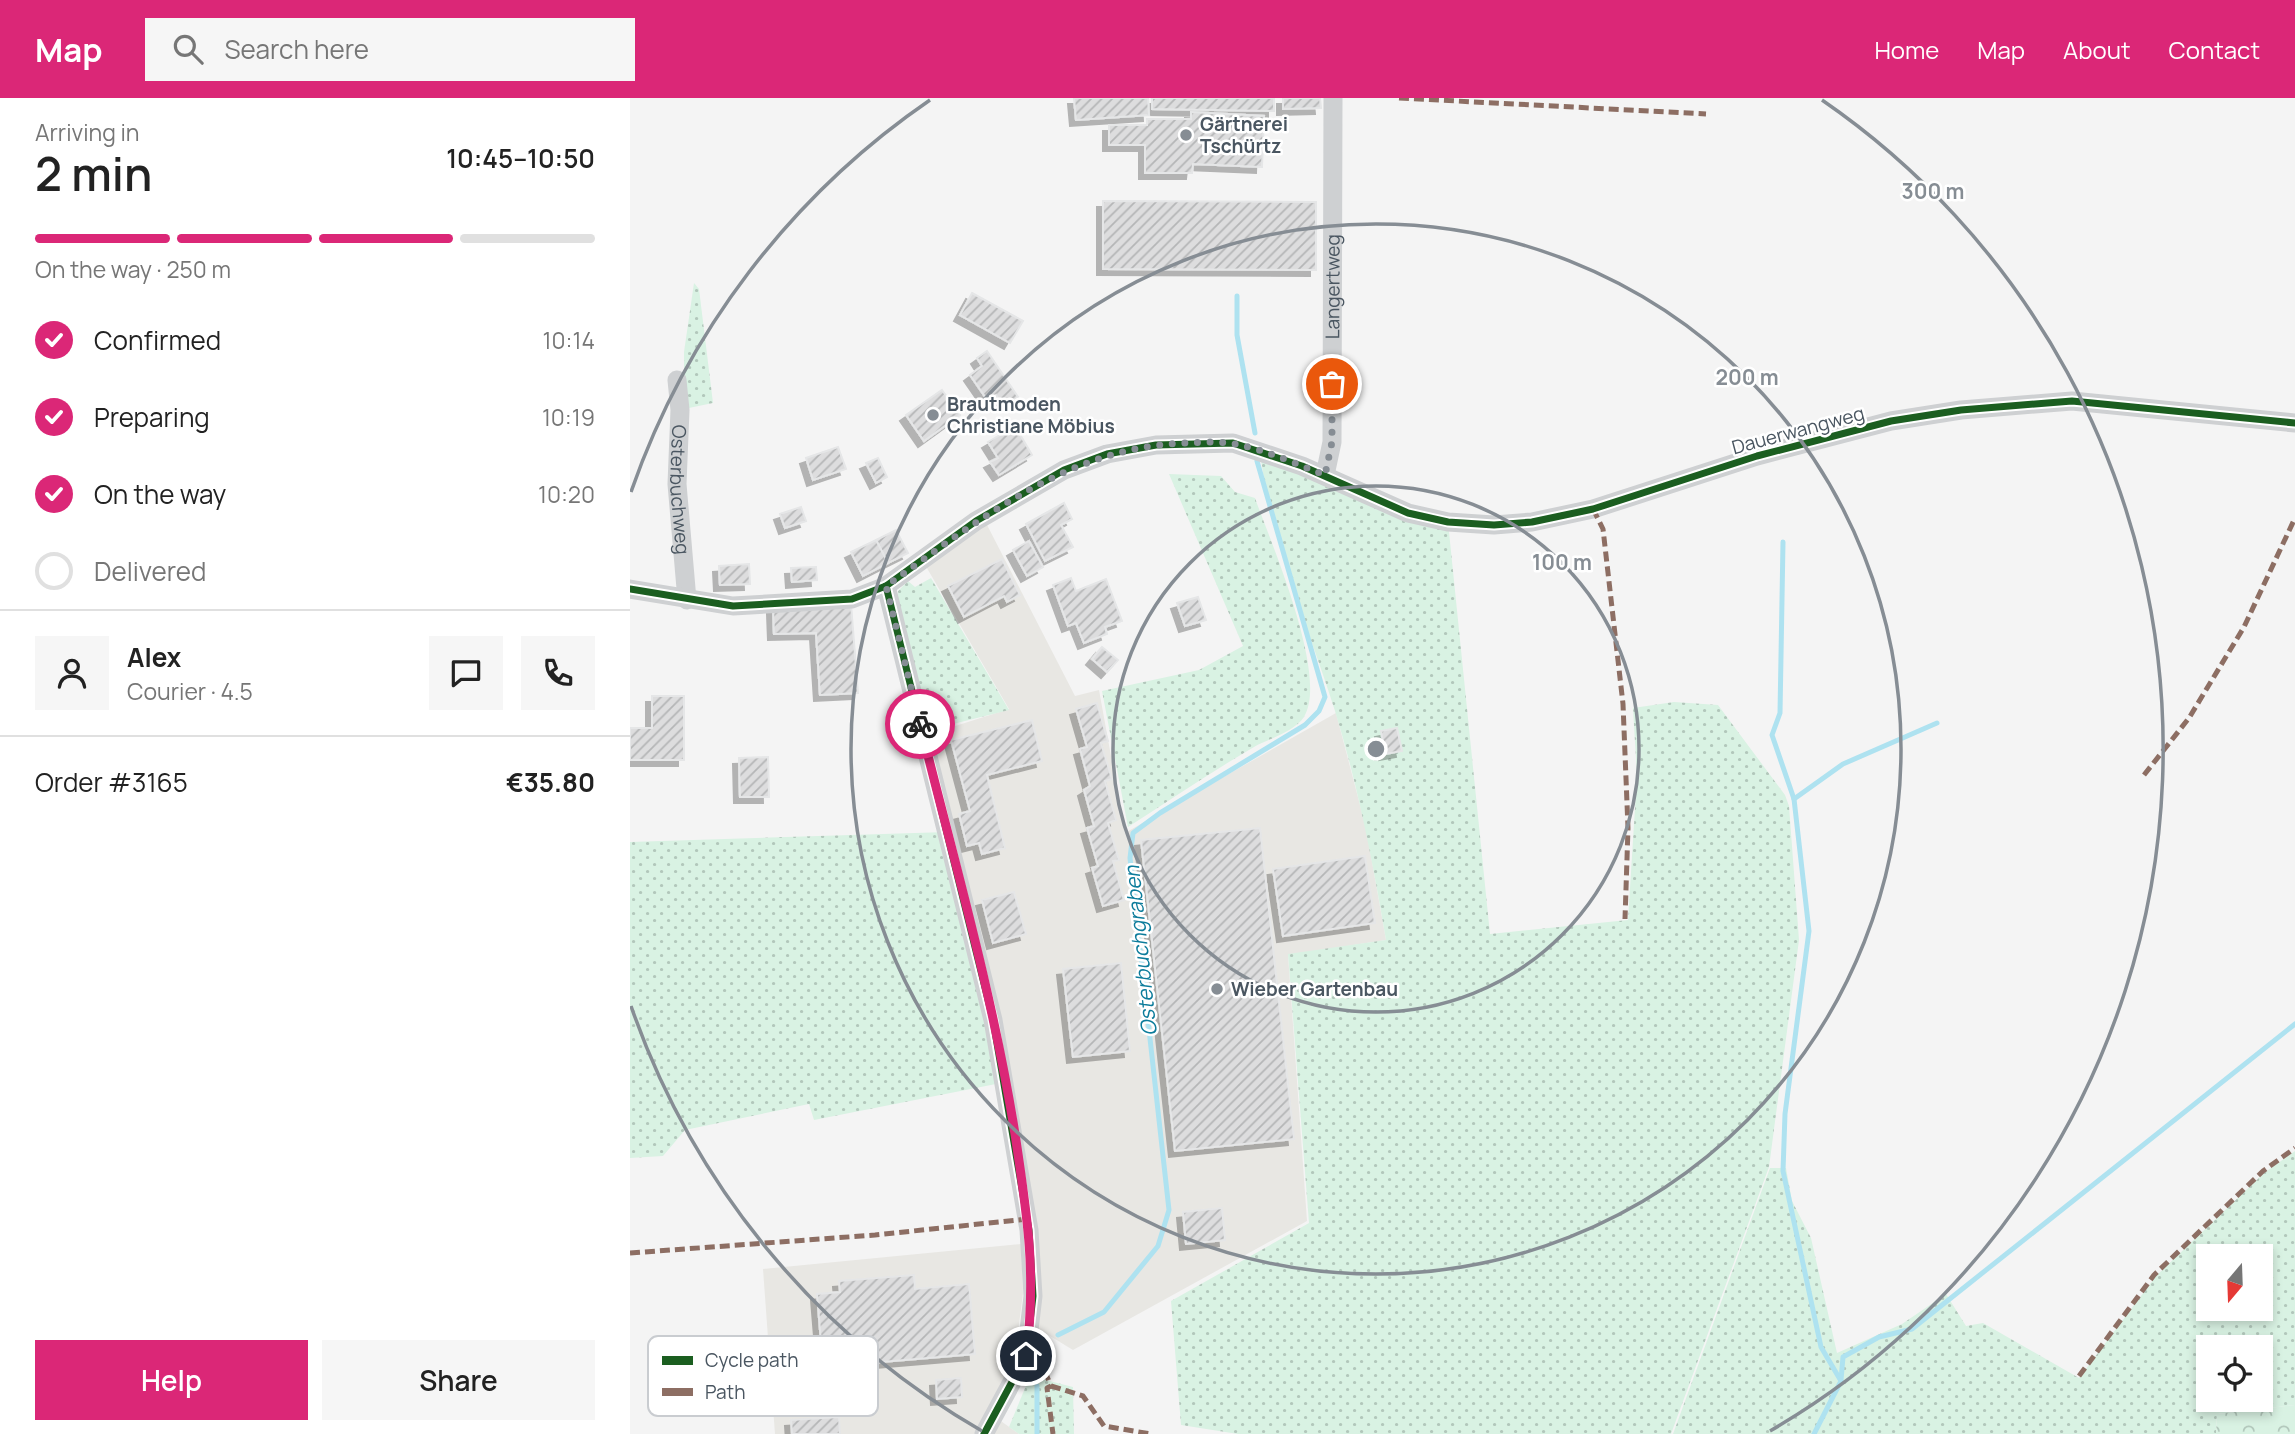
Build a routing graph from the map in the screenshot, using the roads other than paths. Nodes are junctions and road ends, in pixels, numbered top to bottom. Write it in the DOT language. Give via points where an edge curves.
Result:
graph roads {
  1 [pos="1333,98"];
  2 [pos="677,380"];
  3 [pos="2295,423"];
  4 [pos="1325,475"];
  5 [pos="886,586"];
  6 [pos="630,589"];
  7 [pos="687,600"];
  8 [pos="984,1434"];
  1 -- 4 [label="street, Langertweg" via="1332,442"];
  2 -- 7 [label="street, Osterbuchweg" via="677,484"];
  3 -- 4 [label="street, Dauerwangweg" via="2072,401 1961,410 1891,421 1769,453 1593,509 1494,525 1408,513"];
  4 -- 5 [label="street, Dauerwangweg" via="1233,443 1164,444 1107,454 1064,470 976,521"];
  5 -- 7 [label="street, Dauerwangweg" via="852,599 733,606"];
  5 -- 8 [label="street" via="993,1020 1029,1230 1033,1296 1026,1356"];
  6 -- 7 [label="street, Dauerwangweg"];
}
